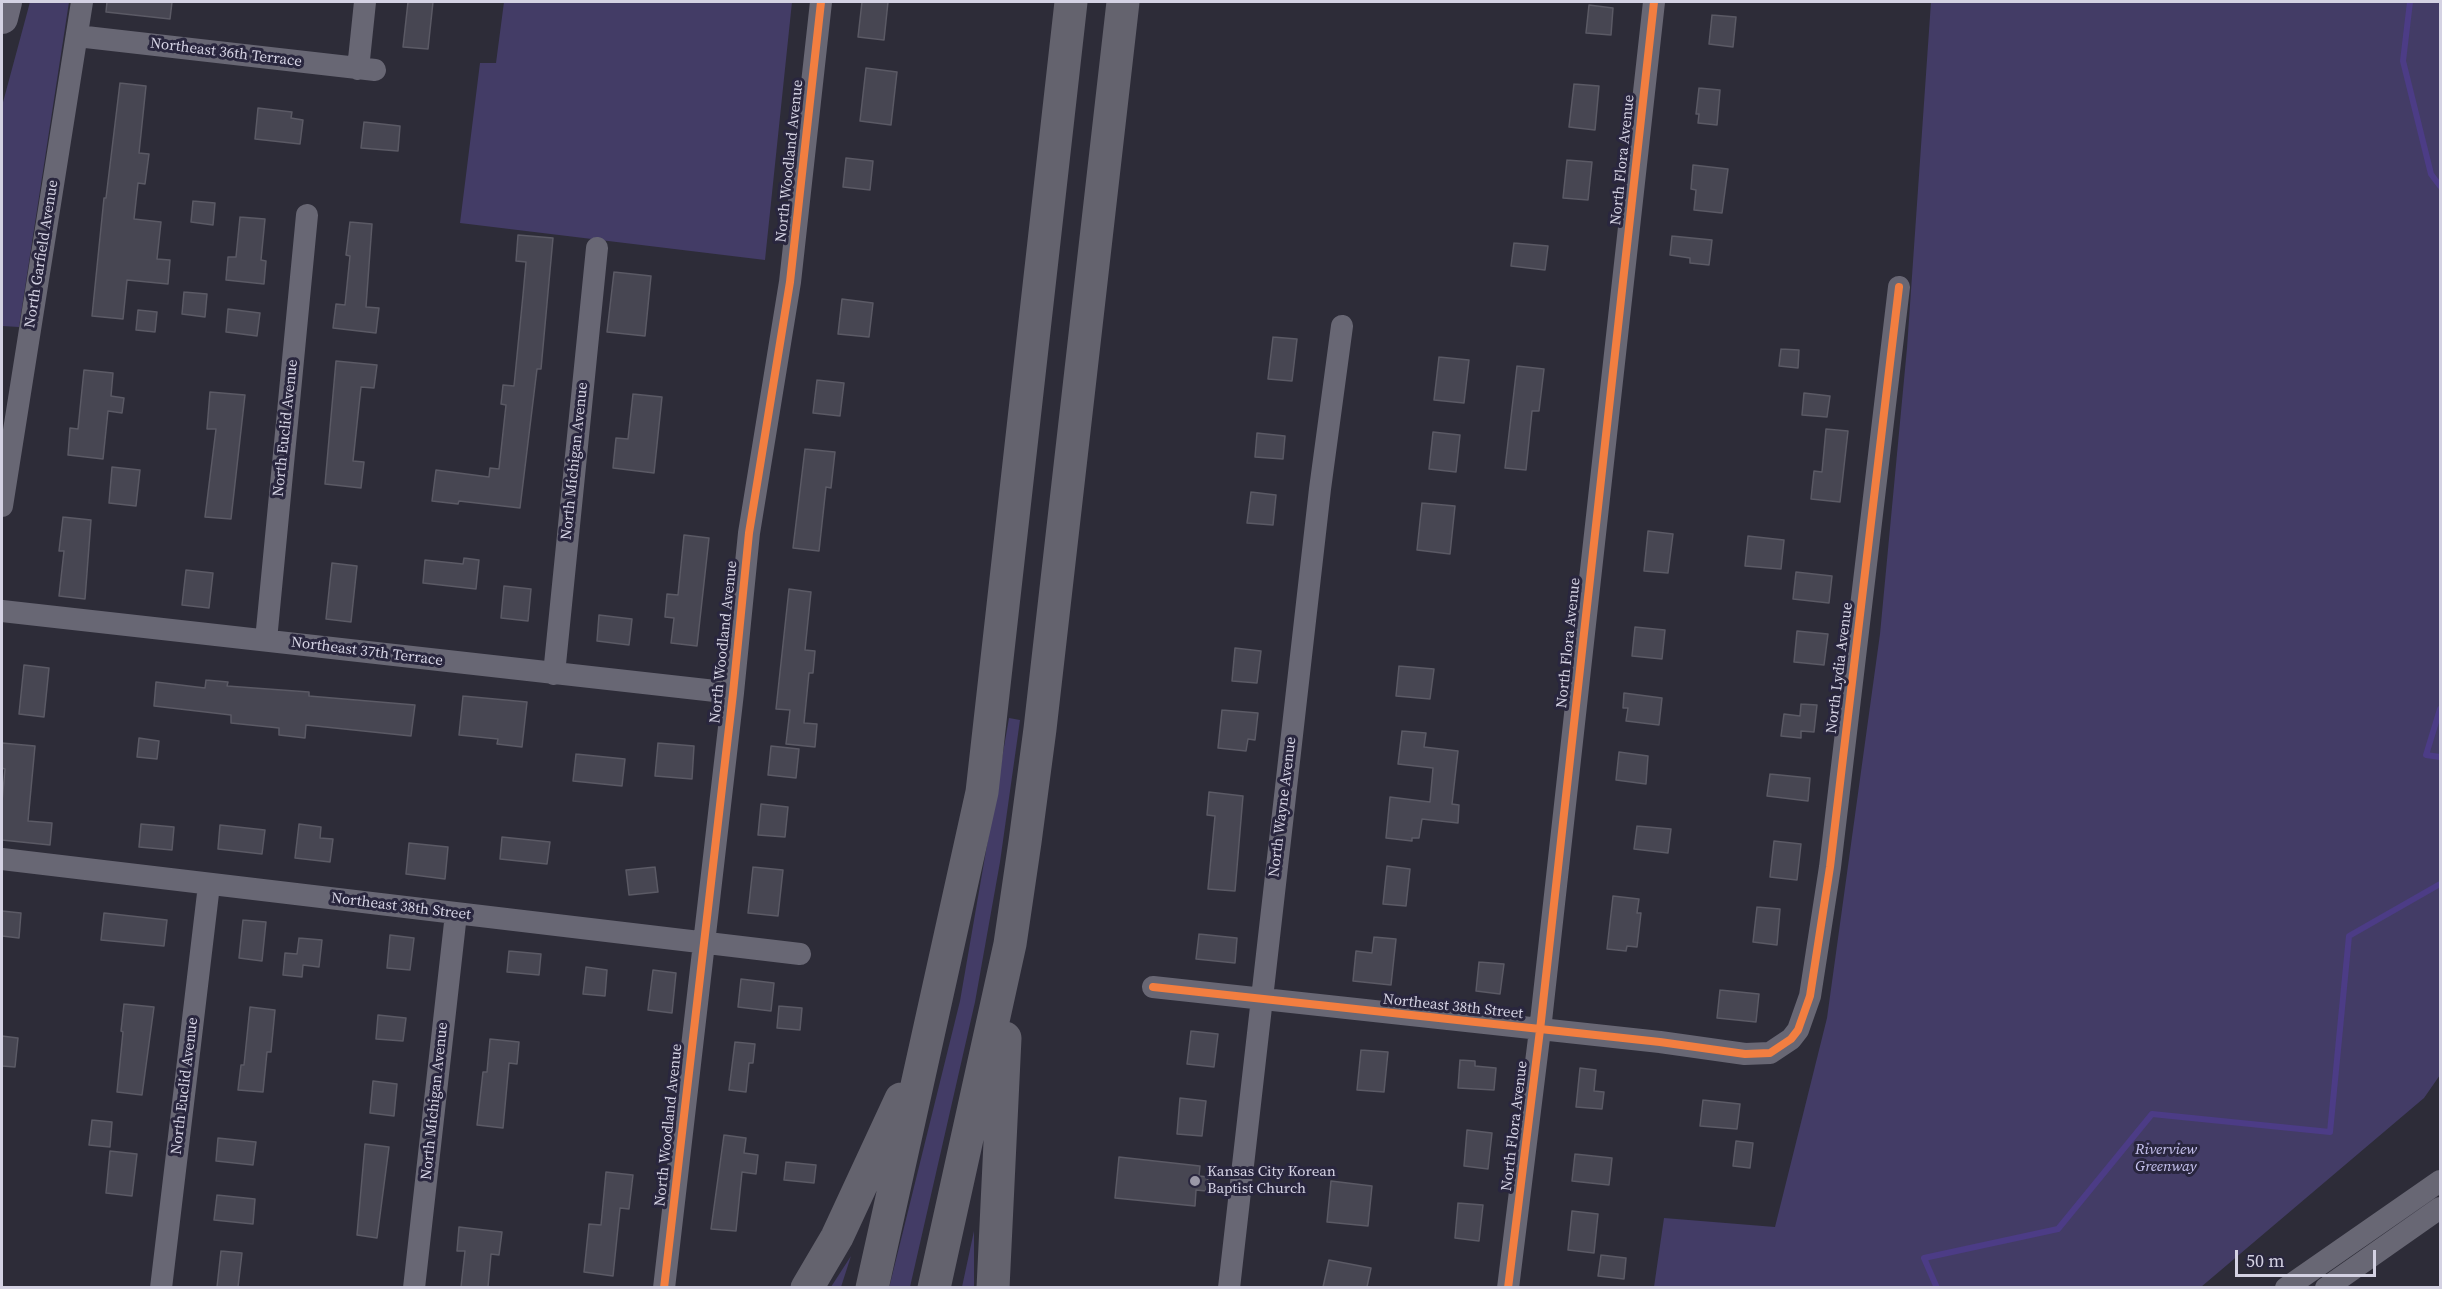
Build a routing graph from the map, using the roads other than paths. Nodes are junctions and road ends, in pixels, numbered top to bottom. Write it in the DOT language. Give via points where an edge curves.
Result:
graph roads {
  1 [pos="6,2"];
  2 [pos="82,2"];
  3 [pos="365,2"];
  4 [pos="821,2"];
  5 [pos="1071,2"];
  6 [pos="1123,2"];
  7 [pos="1654,2"];
  8 [pos="2,18"];
  9 [pos="77,36"];
  10 [pos="307,215"];
  11 [pos="597,248"];
  12 [pos="1899,287"];
  13 [pos="1342,327"];
  14 [pos="2,506"];
  15 [pos="2,612"];
  16 [pos="266,640"];
  17 [pos="554,674"];
  18 [pos="733,693"];
  19 [pos="2,860"];
  20 [pos="209,885"];
  21 [pos="456,914"];
  22 [pos="703,944"];
  23 [pos="1010,944"];
  24 [pos="800,954"];
  25 [pos="1153,987"];
  26 [pos="1261,1000"];
  27 [pos="1540,1030"];
  28 [pos="1784,1045"];
  29 [pos="924,1062"];
  30 [pos="2440,1181"];
  31 [pos="2440,1208"];
  32 [pos="160,1287"];
  33 [pos="414,1287"];
  34 [pos="664,1287"];
  35 [pos="807,1287"];
  36 [pos="872,1287"];
  37 [pos="934,1287"];
  38 [pos="993,1287"];
  39 [pos="1229,1287"];
  40 [pos="1508,1287"];
  41 [pos="2286,1287"];
  42 [pos="2326,1287"];
  1 -- 8 [label="main road"];
  2 -- 9 [label="street, North Garfield Avenue"];
  3 -- 9 [label="street, Northeast 36th Terrace" via="366,69"];
  4 -- 18 [label="street, North Woodland Avenue" via="790,282 749,533"];
  5 -- 29 [label="highway" via="982,792"];
  6 -- 23 [label="highway" via="1040,729"];
  7 -- 27 [label="street, North Flora Avenue"];
  9 -- 14 [label="street, North Garfield Avenue"];
  10 -- 16 [label="street, North Euclid Avenue"];
  11 -- 17 [label="street, North Michigan Avenue"];
  12 -- 28 [label="street, North Lydia Avenue" via="1830,867 1810,996 1798,1030"];
  13 -- 26 [label="street, North Wayne Avenue"];
  15 -- 16 [label="street, Northeast 37th Terrace"];
  16 -- 17 [label="street, Northeast 37th Terrace"];
  17 -- 18 [label="street, Northeast 37th Terrace"];
  18 -- 22 [label="street, North Woodland Avenue"];
  19 -- 20 [label="street, Northeast 38th Street"];
  20 -- 21 [label="street, Northeast 38th Street"];
  20 -- 32 [label="street, North Euclid Avenue"];
  21 -- 22 [label="street, Northeast 38th Street"];
  21 -- 33 [label="street, North Michigan Avenue"];
  22 -- 24 [label="street, Northeast 38th Street"];
  22 -- 34 [label="street, North Woodland Avenue"];
  23 -- 37 [label="highway"];
  23 -- 38 [label="highway"];
  25 -- 26 [label="street, Northeast 38th Street"];
  26 -- 27 [label="street, Northeast 38th Street"];
  26 -- 39 [label="street, North Wayne Avenue"];
  27 -- 28 [label="street, Northeast 38th Street" via="1745,1054 1770,1053"];
  27 -- 40 [label="street, North Flora Avenue"];
  29 -- 35 [label="highway" via="895,1110 837,1236"];
  29 -- 36 [label="highway"];
  30 -- 41 [label="street"];
  31 -- 42 [label="street"];
}
